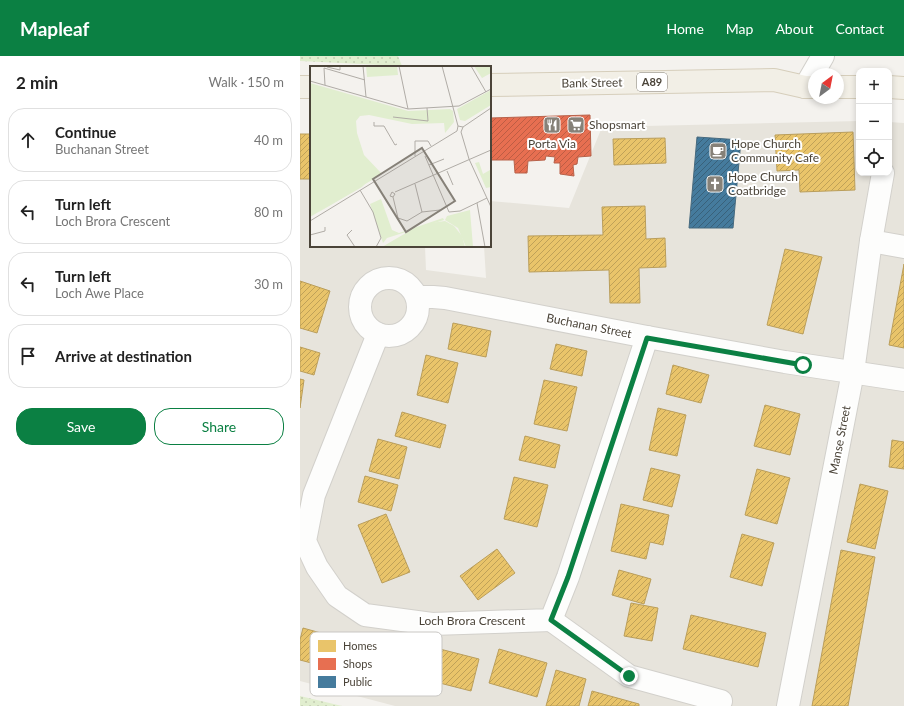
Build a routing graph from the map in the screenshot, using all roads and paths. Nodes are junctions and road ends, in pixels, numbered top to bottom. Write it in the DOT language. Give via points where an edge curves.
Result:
graph roads {
  1 [pos="823,56"];
  2 [pos="818,68"];
  3 [pos="491,85"];
  4 [pos="808,87"];
  5 [pos="844,87"];
  6 [pos="856,87"];
  7 [pos="892,88"];
  8 [pos="904,88"];
  9 [pos="882,176"];
  10 [pos="871,241"];
  11 [pos="904,247"];
  12 [pos="417,297"];
  13 [pos="378,334"];
  14 [pos="647,338"];
  15 [pos="853,372"];
  16 [pos="904,380"];
  17 [pos="551,620"];
  18 [pos="721,701"];
  19 [pos="788,706"];
  1 -- 2 [label="street"];
  3 -- 4 [label="main road, Bank Street / A89" via="774,80"];
  5 -- 6 [label="main road"];
  7 -- 8 [label="main road"];
  9 -- 10 [label="street, Manse Street"];
  10 -- 11 [label="street"];
  10 -- 15 [label="street, Manse Street"];
  12 -- 13 [label="street" via="418,314 410,328 395,336"];
  12 -- 13 [label="street" via="409,285 395,278 381,279 368,286 360,304 361,310 364,322"];
  12 -- 14 [label="street, Buchanan Street" via="445,298"];
  13 -- 17 [label="street, Loch Brora Crescent" via="314,495 305,541 317,567 337,596 366,616 432,624"];
  14 -- 15 [label="street, Buchanan Street"];
  14 -- 17 [label="street" via="568,577"];
  15 -- 16 [label="street, Buchanan Street"];
  15 -- 19 [label="street, Manse Street"];
  17 -- 18 [label="street" via="629,676"];
}
